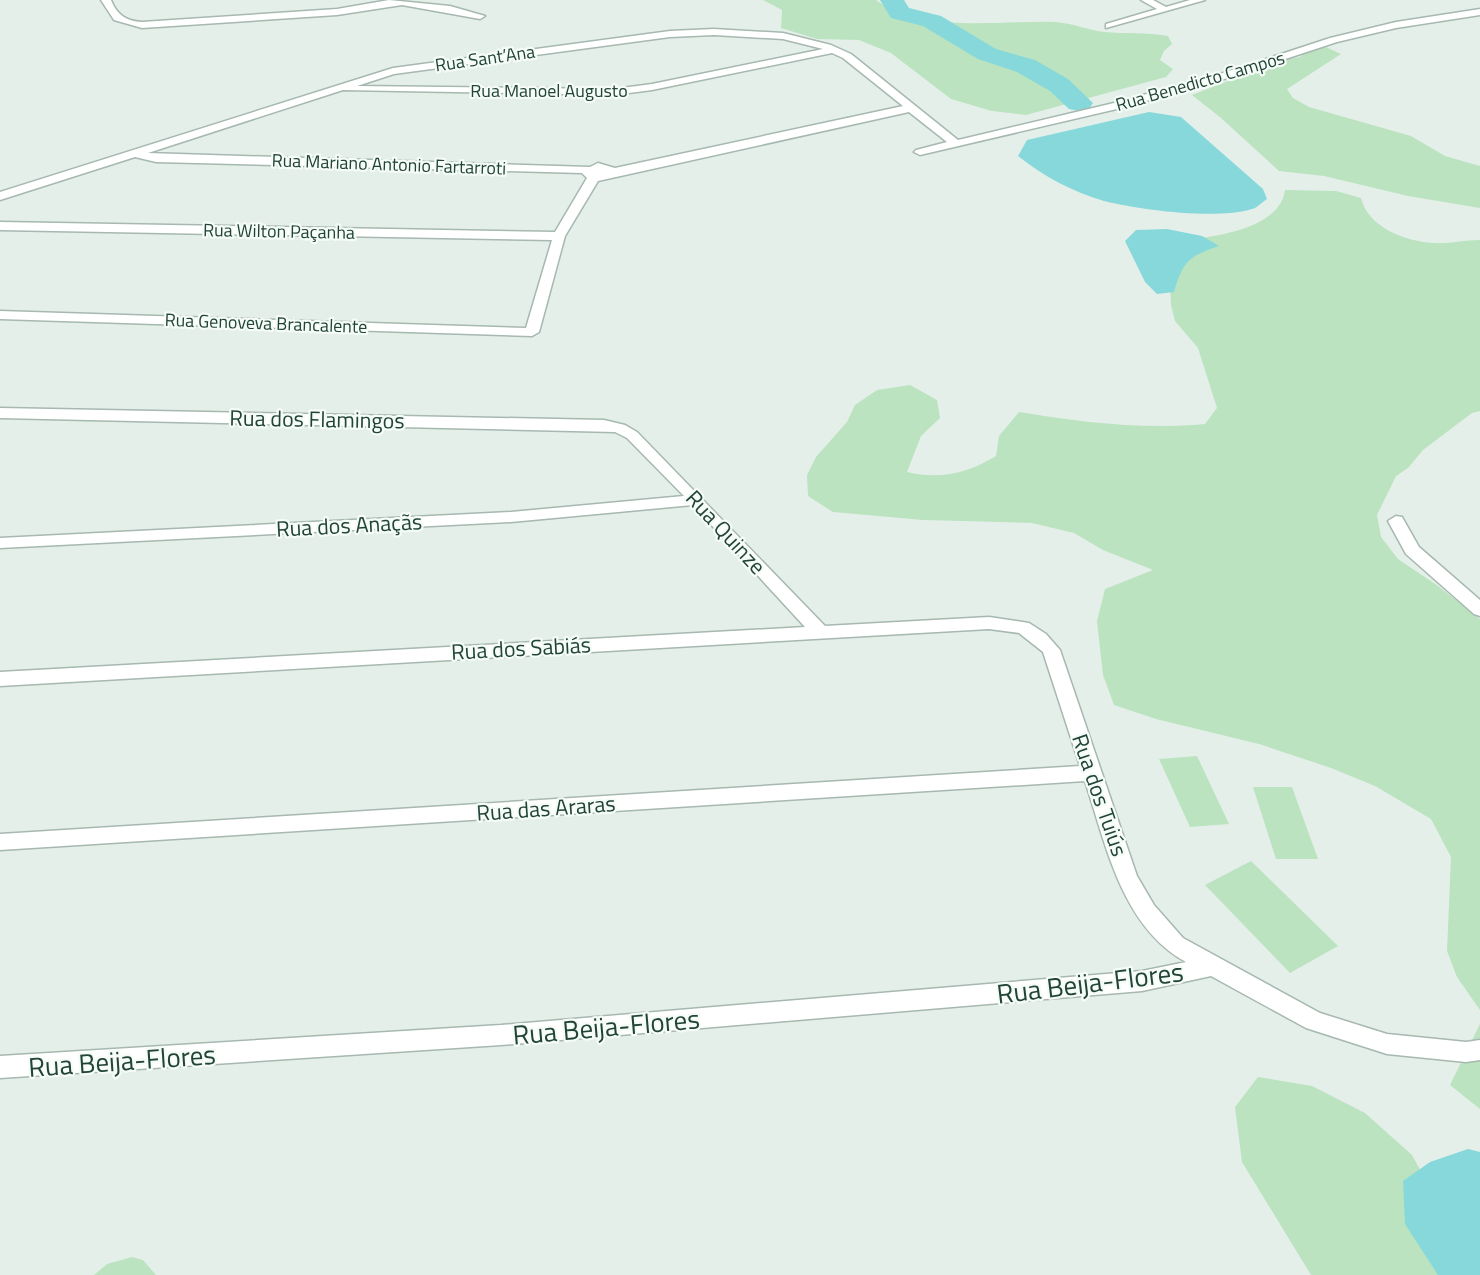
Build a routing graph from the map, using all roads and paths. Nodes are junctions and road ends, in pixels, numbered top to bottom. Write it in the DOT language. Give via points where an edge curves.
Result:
graph roads {
  1 [pos="106,0"];
  2 [pos="383,0"];
  3 [pos="1146,0"];
  4 [pos="1200,0"];
  5 [pos="1467,0"];
  6 [pos="404,2"];
  7 [pos="1165,10"];
  8 [pos="1480,12"];
  9 [pos="1467,14"];
  10 [pos="480,16"];
  11 [pos="1110,26"];
  12 [pos="835,49"];
  13 [pos="332,89"];
  14 [pos="911,108"];
  15 [pos="165,143"];
  16 [pos="955,143"];
  17 [pos="920,152"];
  18 [pos="133,154"];
  19 [pos="189,157"];
  20 [pos="591,173"];
  21 [pos="0,196"];
  22 [pos="0,226"];
  23 [pos="559,237"];
  24 [pos="0,315"];
  25 [pos="0,413"];
  26 [pos="632,435"];
  27 [pos="697,500"];
  28 [pos="1396,521"];
  29 [pos="0,543"];
  30 [pos="1480,610"];
  31 [pos="819,631"];
  32 [pos="1040,638"];
  33 [pos="0,679"];
  34 [pos="1092,773"];
  35 [pos="0,842"];
  36 [pos="1210,966"];
  37 [pos="1480,1050"];
  38 [pos="0,1068"];
  1 -- 6 [label="street" via="119,21 150,26 337,12"];
  2 -- 6 [label="street"];
  3 -- 7 [label="street"];
  4 -- 7 [label="street"];
  5 -- 9 [label="street"];
  6 -- 10 [label="street"];
  7 -- 11 [label="street"];
  8 -- 9 [label="street, Rua Benedicto Campos"];
  9 -- 16 [label="street, Rua Benedicto Campos" via="1334,40 1117,106"];
  12 -- 13 [label="street, Rua Manoel Augusto" via="614,92"];
  12 -- 13 [label="street, Rua Sant’Ana" via="765,35 645,36 393,71"];
  12 -- 14 [label="street, Rua Sant’Ana"];
  13 -- 15 [label="street, Rua Sant’Ana"];
  14 -- 16 [label="street, Rua Sant’Ana"];
  14 -- 20 [label="street, Rua Mariano Antonio Fartarroti" via="612,172 604,167"];
  15 -- 18 [label="street, Rua Sant’Ana"];
  15 -- 19 [label="street, Rua Mariano Antonio Fartarroti"];
  16 -- 17 [label="street, Rua Benedicto Campos"];
  18 -- 19 [label="street, Rua Mariano Antonio Fartarroti"];
  18 -- 21 [label="street, Rua Sant’Ana"];
  19 -- 20 [label="street, Rua Mariano Antonio Fartarroti"];
  20 -- 23 [label="street"];
  22 -- 23 [label="street, Rua Wilton Paçanha"];
  23 -- 24 [label="street, Rua Genoveva Brancalente" via="532,332"];
  25 -- 26 [label="street, Rua dos Flamingos" via="604,425"];
  26 -- 27 [label="street, Rua Quinze"];
  27 -- 29 [label="street, Rua dos Anaçãs" via="511,517"];
  27 -- 31 [label="street, Rua Quinze"];
  28 -- 30 [label="street" via="1412,550"];
  31 -- 32 [label="street, Rua dos Sabiás" via="989,623 1023,627"];
  31 -- 33 [label="street, Rua dos Sabiás"];
  32 -- 34 [label="street, Rua dos Tuiús" via="1051,650"];
  34 -- 35 [label="street, Rua das Araras"];
  34 -- 36 [label="street, Rua dos Tuiús" via="1127,878 1146,911 1175,945"];
  36 -- 37 [label="street, Rua dos Tuiús" via="1314,1021 1387,1044"];
  36 -- 38 [label="street, Rua Beija-Flores" via="1142,981 1095,986 501,1035"];
}
